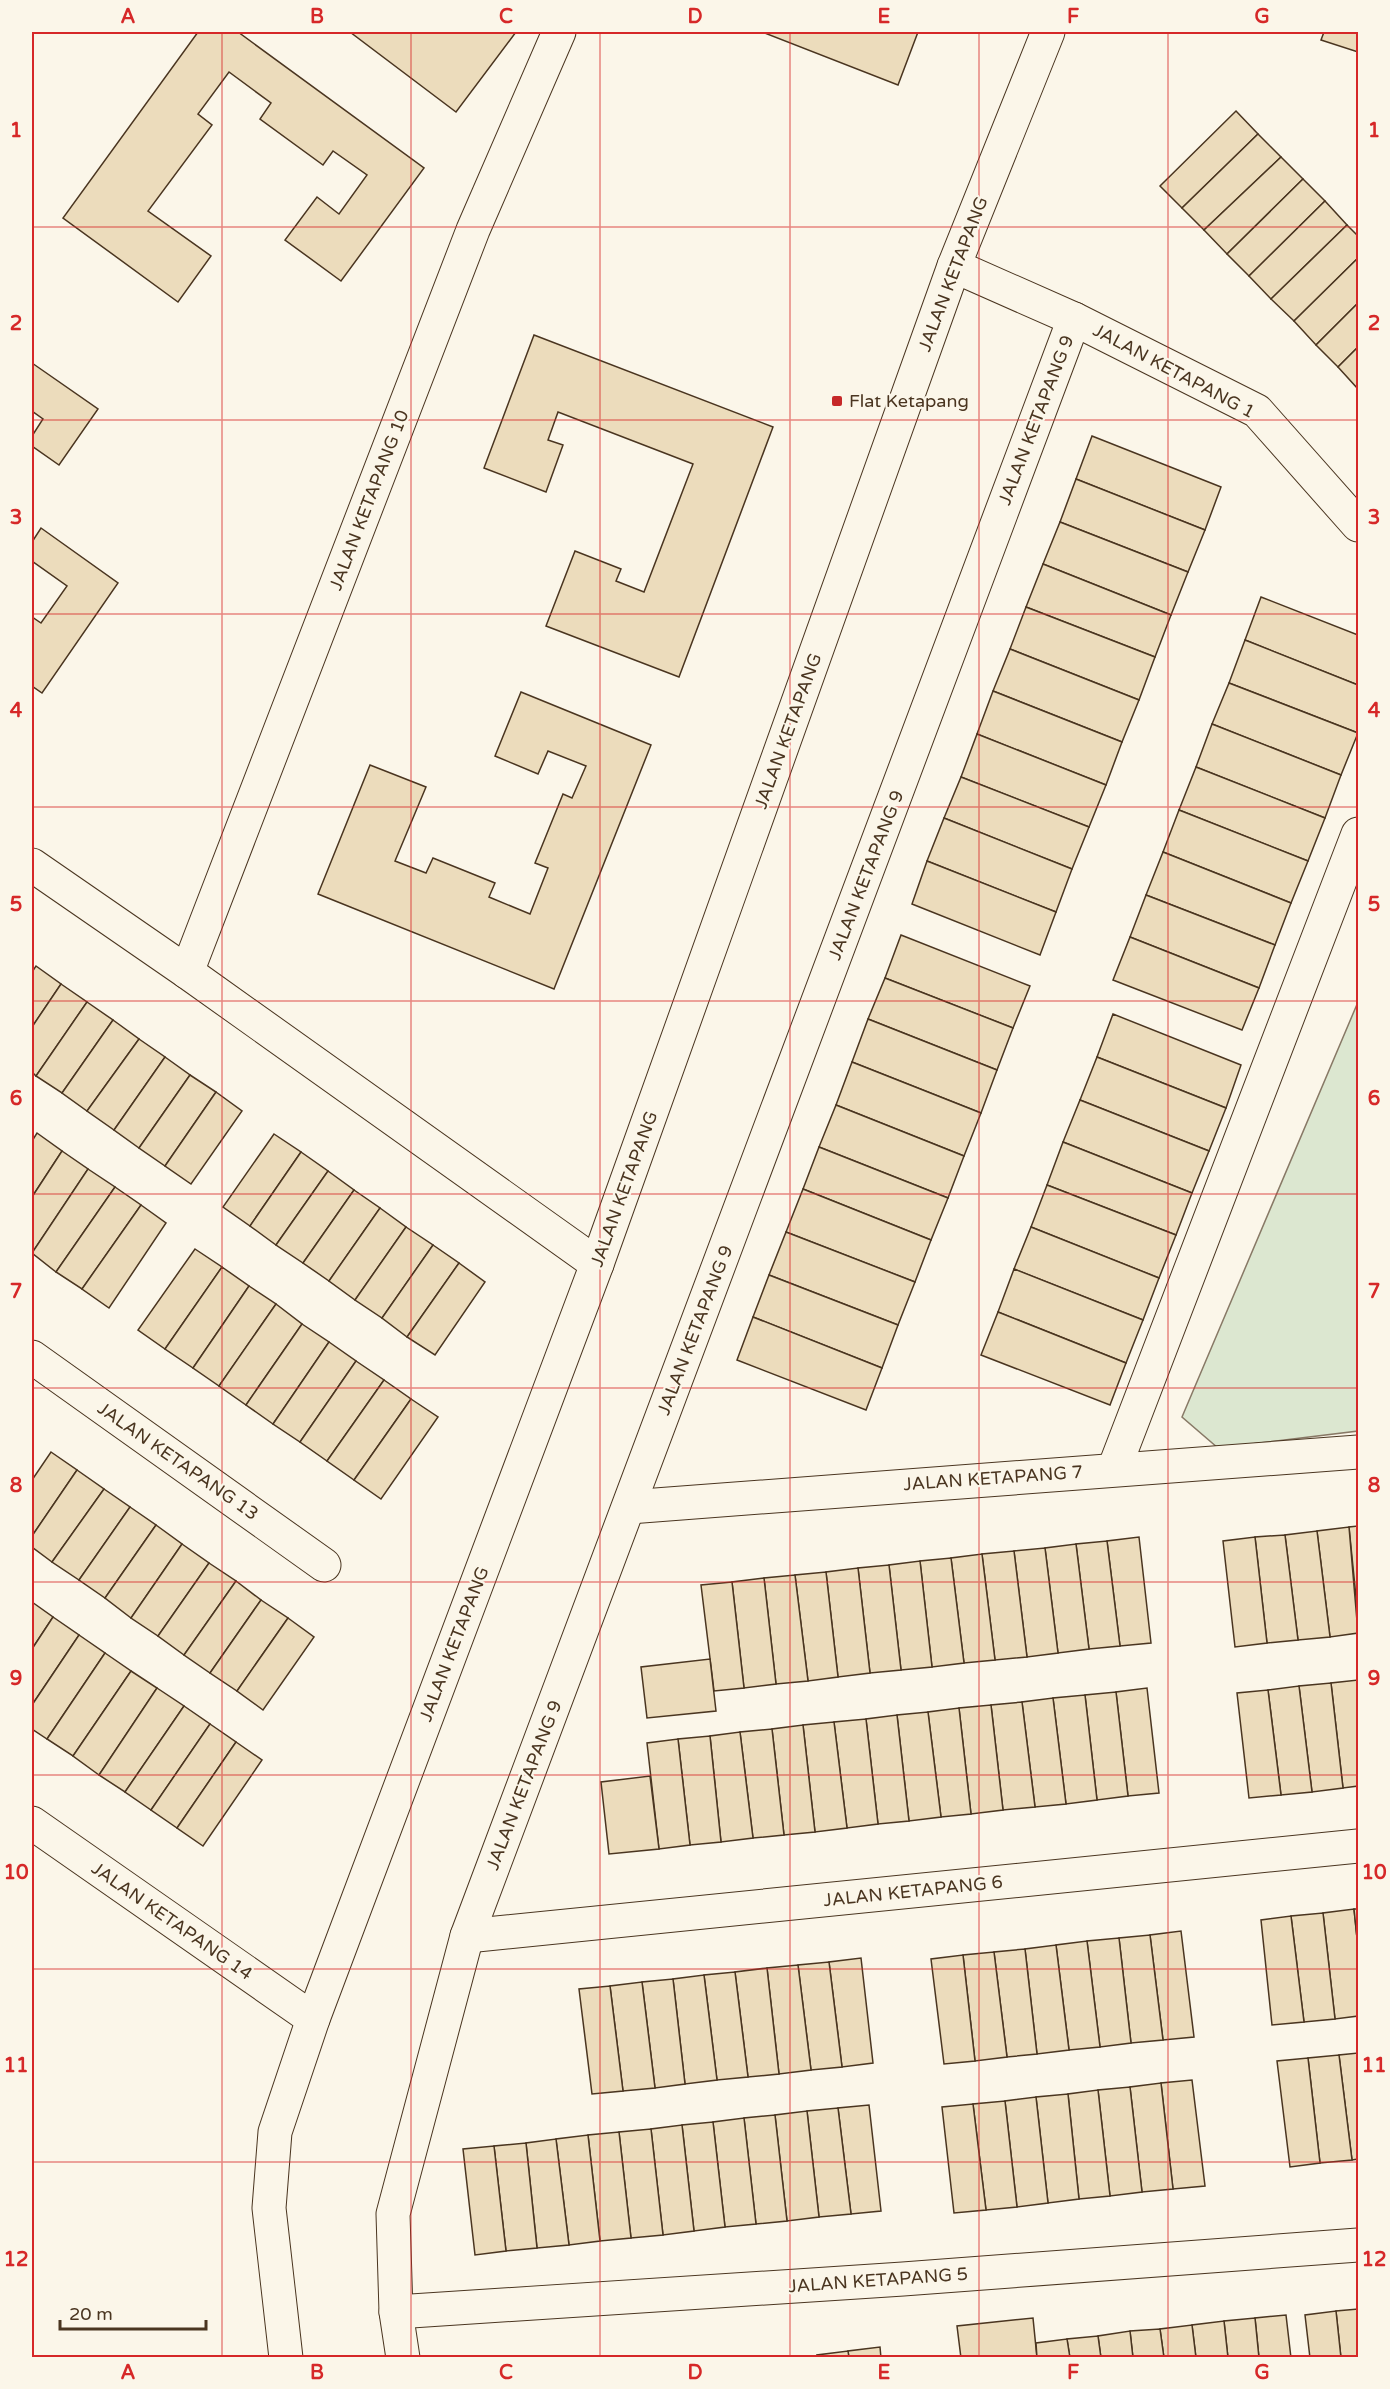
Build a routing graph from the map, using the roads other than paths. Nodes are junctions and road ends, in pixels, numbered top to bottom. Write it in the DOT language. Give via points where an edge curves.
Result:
graph roads {
  1 [pos="559,32"];
  2 [pos="1048,32"];
  3 [pos="954,266"];
  4 [pos="1074,319"];
  5 [pos="1359,525"];
  6 [pos="1359,834"];
  7 [pos="32,865"];
  8 [pos="187,972"];
  9 [pos="597,1264"];
  10 [pos="32,1358"];
  11 [pos="1359,1452"];
  12 [pos="1114,1469"];
  13 [pos="629,1507"];
  14 [pos="324,1565"];
  15 [pos="32,1823"];
  16 [pos="1359,1846"];
  17 [pos="467,1936"];
  18 [pos="313,2019"];
  19 [pos="1359,2244"];
  20 [pos="396,2312"];
  21 [pos="286,2358"];
  22 [pos="403,2358"];
  1 -- 8 [label="street, JALAN KETAPANG 10" via="473,230"];
  2 -- 3 [label="street, JALAN KETAPANG"];
  3 -- 4 [label="street, JALAN KETAPANG 1"];
  3 -- 9 [label="street, JALAN KETAPANG"];
  4 -- 5 [label="street, JALAN KETAPANG 1" via="1257,411"];
  4 -- 13 [label="street, JALAN KETAPANG 9"];
  6 -- 12 [label="street"];
  7 -- 8 [label="street"];
  8 -- 9 [label="street"];
  9 -- 18 [label="street, JALAN KETAPANG"];
  10 -- 14 [label="street, JALAN KETAPANG 13"];
  11 -- 12 [label="street, JALAN KETAPANG 7"];
  12 -- 13 [label="street, JALAN KETAPANG 7"];
  13 -- 17 [label="street, JALAN KETAPANG 9"];
  15 -- 18 [label="street, JALAN KETAPANG 14"];
  16 -- 17 [label="street, JALAN KETAPANG 6"];
  17 -- 20 [label="street, JALAN KETAPANG 9" via="393,2214"];
  18 -- 21 [label="street, JALAN KETAPANG" via="274,2143 269,2208"];
  19 -- 20 [label="street, JALAN KETAPANG 5"];
  20 -- 22 [label="street, JALAN KETAPANG 9"];
}
